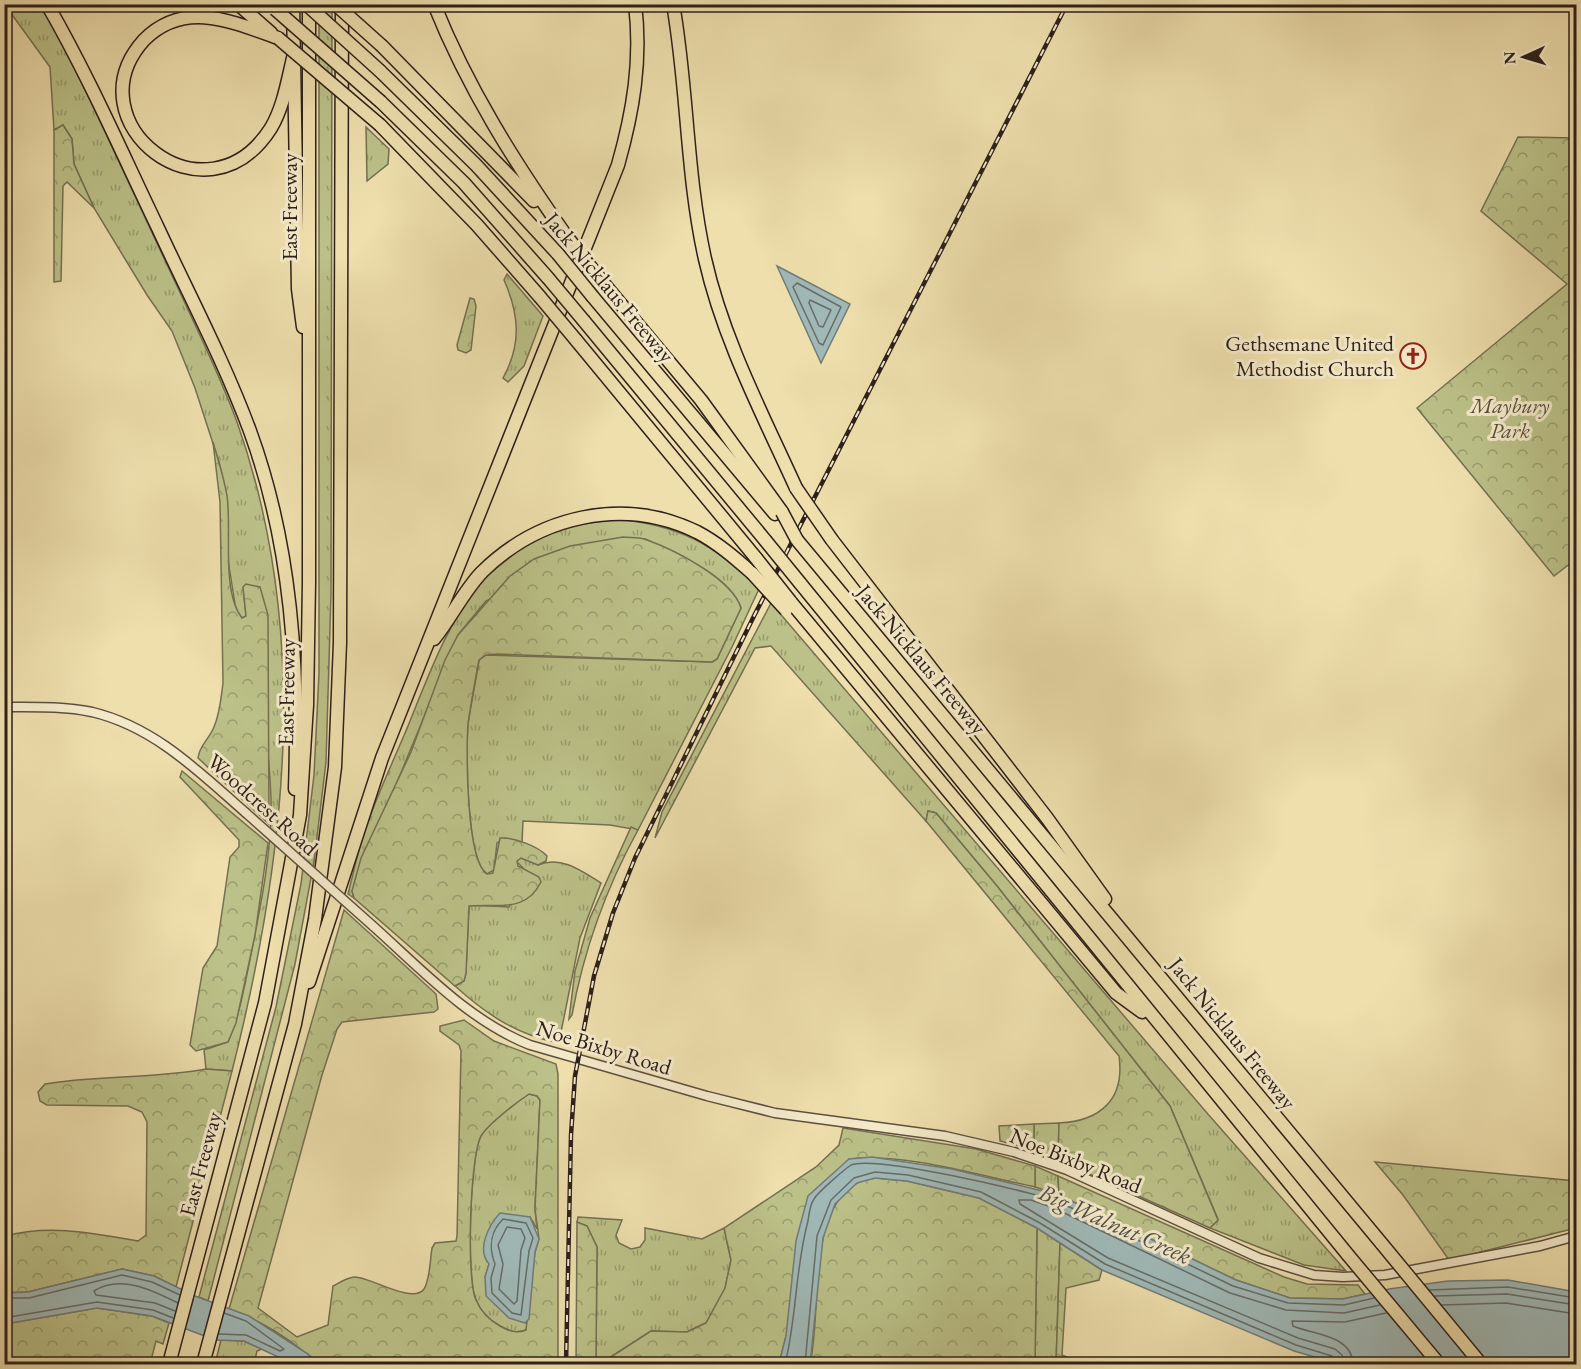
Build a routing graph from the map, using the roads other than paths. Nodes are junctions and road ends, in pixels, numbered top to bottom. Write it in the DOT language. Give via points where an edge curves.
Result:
graph roads {
  1 [pos="47,4"];
  2 [pos="238,4"];
  3 [pos="293,4"];
  4 [pos="307,4"];
  5 [pos="335,4"];
  6 [pos="342,4"];
  7 [pos="434,4"];
  8 [pos="635,4"];
  9 [pos="673,4"];
  10 [pos="273,7"];
  11 [pos="278,38"];
  12 [pos="294,54"];
  13 [pos="567,237"];
  14 [pos="309,367"];
  15 [pos="780,515"];
  16 [pos="788,606"];
  17 [pos="425,649"];
  18 [pos="4,707"];
  19 [pos="284,910"];
  20 [pos="1159,976"];
  21 [pos="461,1004"];
  22 [pos="1155,1021"];
  23 [pos="295,1024"];
  24 [pos="1576,1236"];
  25 [pos="170,1361"];
  26 [pos="202,1365"];
  27 [pos="1439,1365"];
  28 [pos="1481,1365"];
  1 -- 19 [label="highway" via="79,60 232,386 264,478 283,557 296,676 294,816"];
  2 -- 11 [label="highway"];
  3 -- 12 [label="highway"];
  4 -- 14 [label="highway, East Freeway"];
  4 -- 15 [label="highway, Jack Nicklaus Freeway, bridge" via="476,165 558,254"];
  5 -- 13 [label="highway, bridge" via="487,151"];
  6 -- 23 [label="highway" via="338,715 329,820"];
  7 -- 13 [label="highway" via="483,110"];
  8 -- 17 [label="highway" via="638,42 634,98 618,165"];
  9 -- 20 [label="highway, bridge" via="680,42 688,157 705,259 730,344 796,488 1047,818"];
  10 -- 22 [label="highway, Jack Nicklaus Freeway, bridge" via="381,102 464,183 548,278"];
  11 -- 12 [label="highway" via="226,18 205,15 177,17 158,27 137,47 124,81 126,112 135,133 153,153 182,168 215,169 240,160 256,148 279,113"];
  11 -- 16 [label="highway, bridge" via="380,125 477,225 756,558"];
  12 -- 14 [label="highway" via="298,289"];
  13 -- 15 [label="highway, bridge" via="701,400"];
  14 -- 19 [label="highway, East Freeway" via="305,760"];
  15 -- 20 [label="highway, Jack Nicklaus Freeway, bridge" via="813,560"];
  16 -- 17 [label="highway, bridge" via="712,542 670,522 616,514 572,519 534,533 505,551 475,581"];
  16 -- 22 [label="highway" via="1116,993"];
  17 -- 23 [label="highway" via="368,796"];
  18 -- 21 [label="street, Woodcrest Road, bridge" via="75,709 124,722 166,745"];
  19 -- 25 [label="highway, East Freeway" via="265,1004"];
  20 -- 28 [label="highway, Jack Nicklaus Freeway, bridge"];
  21 -- 24 [label="street, Noe Bixby Road" via="492,1027 523,1042 707,1096 775,1113 945,1136 1014,1152 1067,1170 1260,1258 1314,1275 1385,1275"];
  22 -- 27 [label="highway, Jack Nicklaus Freeway, bridge"];
  23 -- 26 [label="highway"];
}
